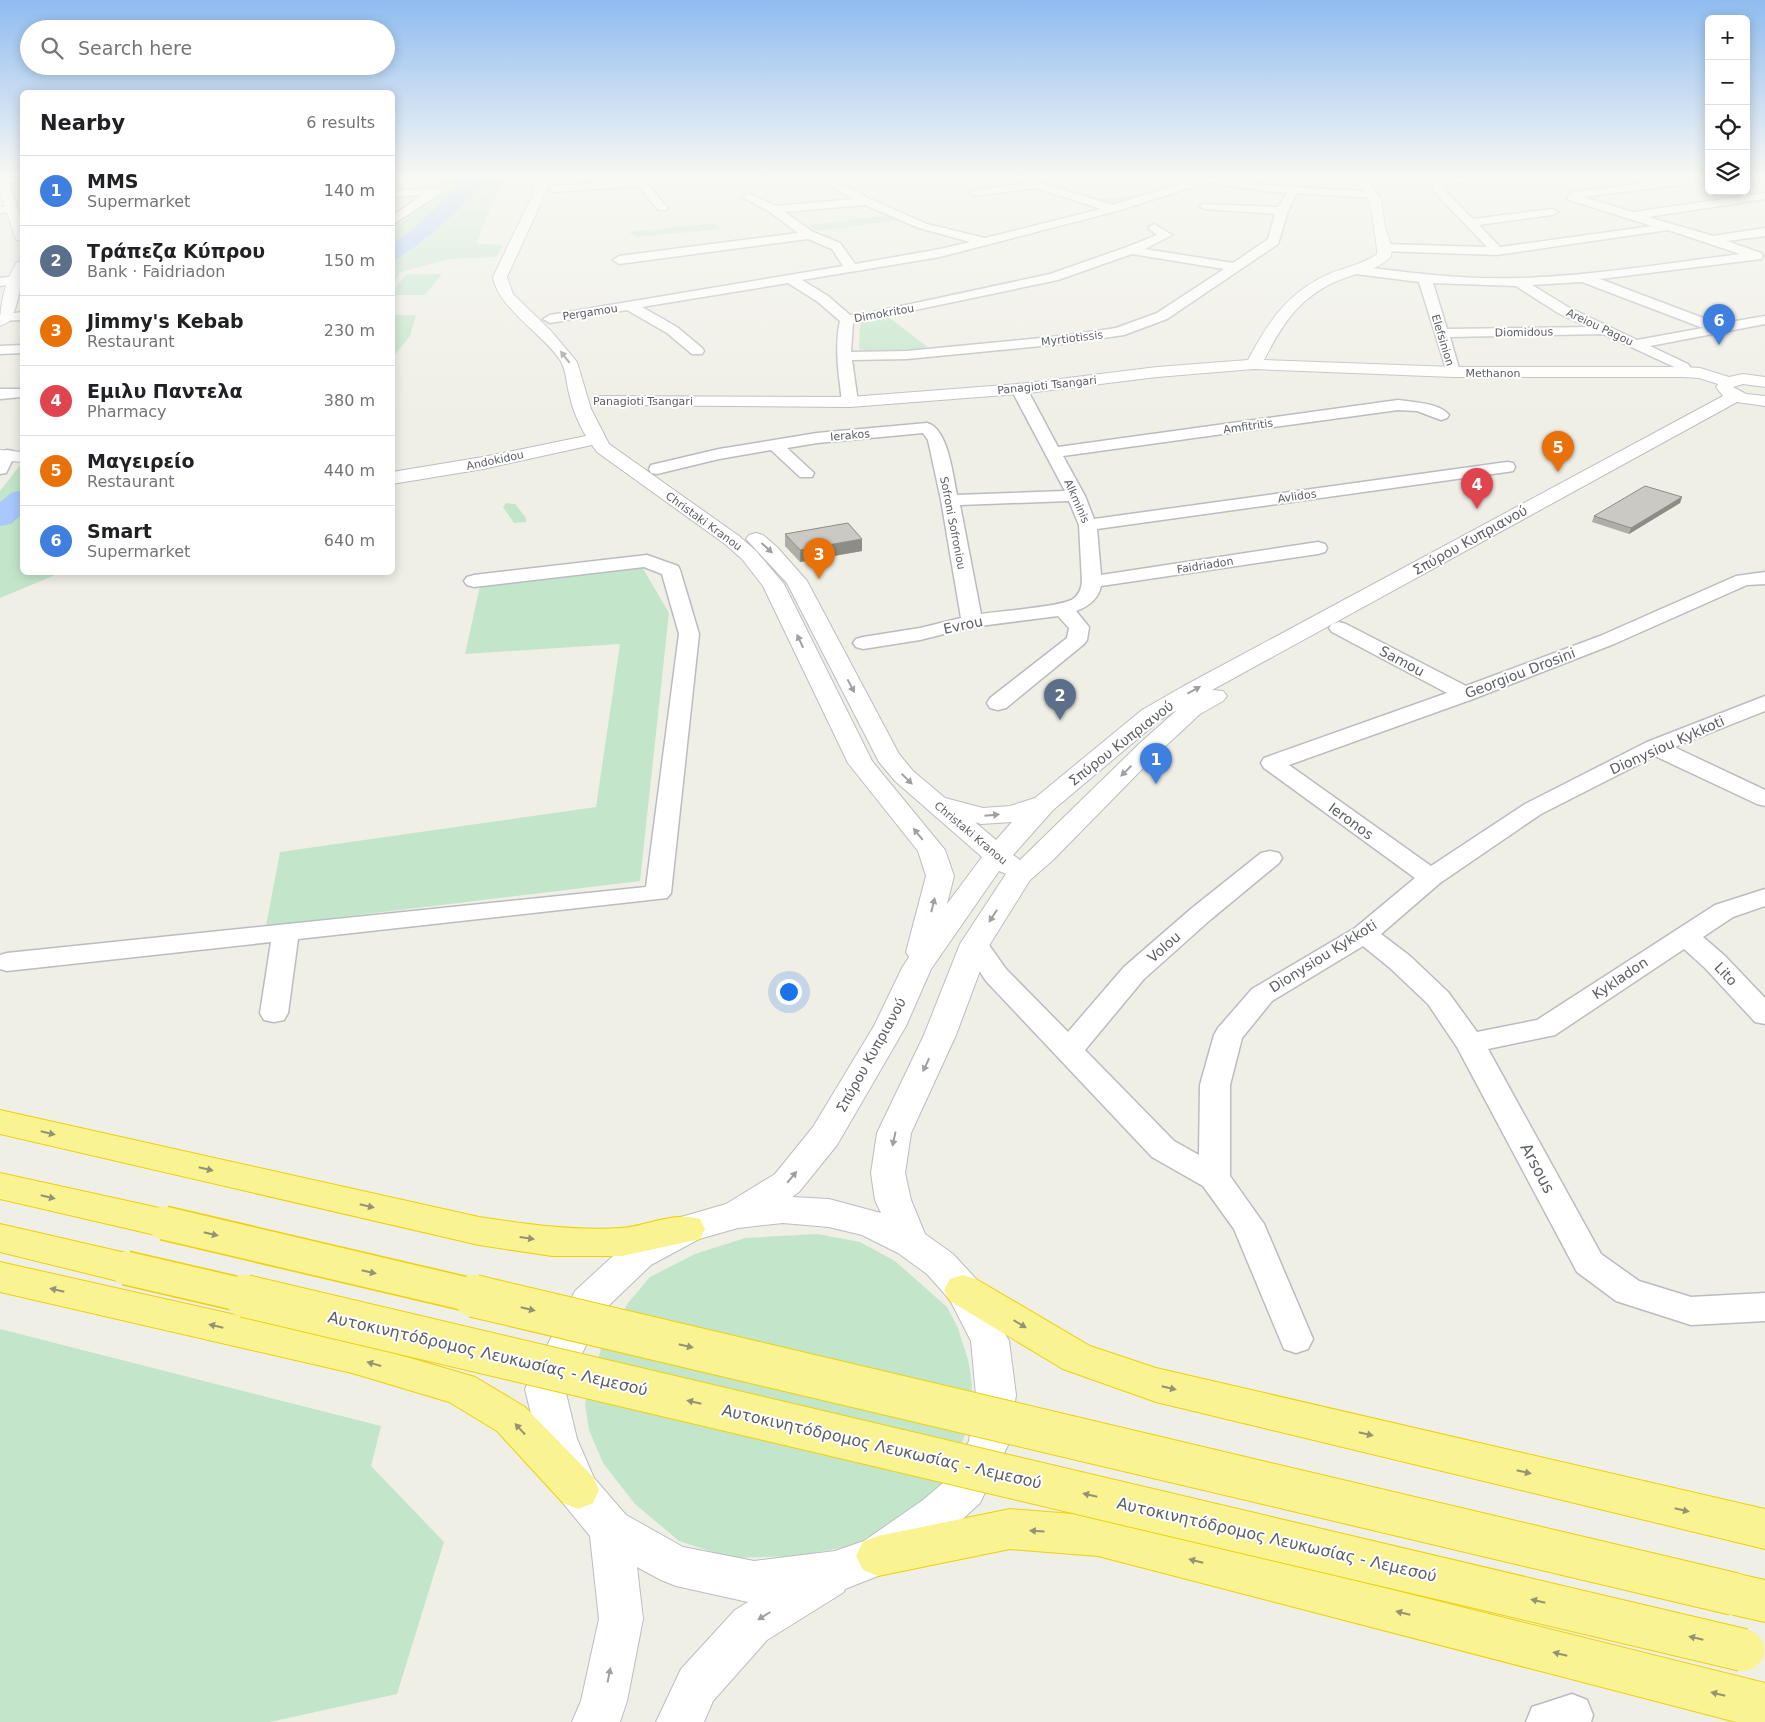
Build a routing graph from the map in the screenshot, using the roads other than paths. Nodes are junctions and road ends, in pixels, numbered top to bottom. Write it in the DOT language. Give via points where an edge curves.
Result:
graph roads {
  1 [pos="509,257"];
  2 [pos="523,257"];
  3 [pos="639,257"];
  4 [pos="834,257"];
  5 [pos="844,257"];
  6 [pos="916,257"];
  7 [pos="1110,257"];
  8 [pos="1176,257"];
  9 [pos="1249,257"];
  10 [pos="1382,257"];
  11 [pos="1761,258"];
  12 [pos="824,259"];
  13 [pos="619,260"];
  14 [pos="1235,267"];
  15 [pos="519,268"];
  16 [pos="20,269"];
  17 [pos="852,269"];
  18 [pos="1356,270"];
  19 [pos="1582,277"];
  20 [pos="791,279"];
  21 [pos="1425,279"];
  22 [pos="15,280"];
  23 [pos="0,282"];
  24 [pos="1519,282"];
  25 [pos="524,295"];
  26 [pos="630,306"];
  27 [pos="20,316"];
  28 [pos="2,319"];
  29 [pos="550,319"];
  30 [pos="847,320"];
  31 [pos="1765,320"];
  32 [pos="1719,329"];
  33 [pos="1606,331"];
  34 [pos="1442,333"];
  35 [pos="1637,344"];
  36 [pos="20,349"];
  37 [pos="0,350"];
  38 [pos="697,351"];
  39 [pos="582,353"];
  40 [pos="844,356"];
  41 [pos="1254,364"];
  42 [pos="1683,367"];
  43 [pos="1453,372"];
  44 [pos="1762,380"];
  45 [pos="597,382"];
  46 [pos="1019,389"];
  47 [pos="20,392"];
  48 [pos="0,394"];
  49 [pos="1746,395"];
  50 [pos="602,400"];
  51 [pos="579,402"];
  52 [pos="850,402"];
  53 [pos="1441,416"];
  54 [pos="927,428"];
  55 [pos="607,431"];
  56 [pos="774,445"];
  57 [pos="1054,452"];
  58 [pos="1507,467"];
  59 [pos="657,469"];
  60 [pos="806,473"];
  61 [pos="395,478"];
  62 [pos="1076,496"];
  63 [pos="950,500"];
  64 [pos="1088,525"];
  65 [pos="1318,548"];
  66 [pos="1765,578"];
  67 [pos="474,581"];
  68 [pos="1092,582"];
  69 [pos="1063,609"];
  70 [pos="972,622"];
  71 [pos="1340,628"];
  72 [pos="863,643"];
  73 [pos="1465,694"];
  74 [pos="998,703"];
  75 [pos="1765,703"];
  76 [pos="1655,747"];
  77 [pos="1272,763"];
  78 [pos="928,798"];
  79 [pos="1765,799"];
  80 [pos="1044,804"];
  81 [pos="1270,858"];
  82 [pos="1009,865"];
  83 [pos="1430,878"];
  84 [pos="1765,897"];
  85 [pos="286,932"];
  86 [pos="1364,934"];
  87 [pos="1685,935"];
  88 [pos="975,944"];
  89 [pos="7,962"];
  90 [pos="917,968"];
  91 [pos="274,1013"];
  92 [pos="1765,1015"];
  93 [pos="1470,1044"];
  94 [pos="1069,1050"];
  95 [pos="0,1122"];
  96 [pos="1214,1178"];
  97 [pos="0,1186"];
  98 [pos="738,1214"];
  99 [pos="687,1229"];
  100 [pos="0,1238"];
  101 [pos="911,1243"];
  102 [pos="0,1278"];
  103 [pos="963,1290"];
  104 [pos="1765,1307"];
  105 [pos="1296,1339"];
  106 [pos="578,1490"];
  107 [pos="611,1529"];
  108 [pos="1765,1529"];
  109 [pos="878,1556"];
  110 [pos="836,1572"];
  111 [pos="1750,1598"];
  112 [pos="1754,1652"];
  113 [pos="1765,1706"];
  114 [pos="596,1722"];
  115 [pos="680,1722"];
  51 -- 1 [label="main road, Christaki Kranou, one-way" via="571,365 511,301 500,284"];
  2 -- 15 [label="main road"];
  3 -- 13 [label="street"];
  4 -- 12 [label="street"];
  5 -- 17 [label="street"];
  6 -- 17 [label="street, Pergamou"];
  7 -- 30 [label="street, Dimokritou" via="1053,277 870,318"];
  8 -- 14 [label="street"];
  9 -- 14 [label="street, Myrtiotissis"];
  10 -- 18 [label="main road"];
  11 -- 19 [label="street"];
  14 -- 40 [label="street, Myrtiotissis" via="1162,316 1119,332 907,355"];
  16 -- 22 [label="main road"];
  17 -- 20 [label="street, Pergamou"];
  18 -- 21 [label="street"];
  18 -- 41 [label="main road" via="1318,285 1296,300 1265,342"];
  19 -- 24 [label="street"];
  19 -- 32 [label="street"];
  20 -- 26 [label="street, Pergamou"];
  20 -- 30 [label="street" via="823,299"];
  21 -- 24 [label="street"];
  21 -- 34 [label="street, Elefsinion"];
  22 -- 23 [label="street"];
  22 -- 28 [label="main road"];
  24 -- 33 [label="street, Areiou Pagou" via="1563,310"];
  25 -- 29 [label="main road"];
  26 -- 29 [label="street, Pergamou"];
  26 -- 38 [label="street, Pergamou" via="672,330"];
  27 -- 28 [label="street"];
  29 -- 39 [label="main road"];
  30 -- 40 [label="street"];
  31 -- 32 [label="street"];
  32 -- 35 [label="street"];
  33 -- 34 [label="street, Diomidous"];
  33 -- 35 [label="street, Areiou Pagou"];
  34 -- 43 [label="street, Elefsinion"];
  35 -- 42 [label="street, Areiou Pagou"];
  36 -- 37 [label="street"];
  40 -- 52 [label="street"];
  41 -- 43 [label="main road, Methanon"];
  41 -- 46 [label="main road, Panagioti Tsangari"];
  43 -- 49 [label="main road, Methanon" via="1700,373"];
  44 -- 49 [label="main road"];
  45 -- 50 [label="main road, Christaki Kranou"];
  46 -- 52 [label="main road, Panagioti Tsangari"];
  46 -- 57 [label="street, Alkminis"];
  47 -- 48 [label="street"];
  49 -- 71 [label="main road, Σπύρου Κυπριανού"];
  80 -- 49 [label="main road, Σπύρου Κυπριανού, one-way" via="1168,704"];
  50 -- 51 [label="street, Panagioti Tsangari"];
  50 -- 52 [label="main road, Panagioti Tsangari"];
  50 -- 55 [label="main road, Christaki Kranou"];
  51 -- 55 [label="main road, Christaki Kranou"];
  53 -- 57 [label="street, Amfitritis" via="1420,407 1398,405"];
  54 -- 56 [label="street, Ierakos"];
  54 -- 63 [label="street, Sofroni Sofroniou" via="936,439"];
  55 -- 59 [label="main road, Christaki Kranou"];
  55 -- 61 [label="main road, Andokidou" via="482,463"];
  90 -- 55 [label="main road, Christaki Kranou, one-way" via="940,876 932,850 861,763 773,584 732,540 603,448"];
  56 -- 59 [label="street, Ierakos"];
  56 -- 60 [label="street"];
  57 -- 62 [label="street, Alkminis"];
  58 -- 64 [label="street, Avlidos"];
  59 -- 78 [label="main road, Christaki Kranou, one-way" via="752,535 784,566 796,581 888,756"];
  62 -- 63 [label="street"];
  62 -- 64 [label="street, Alkminis"];
  63 -- 70 [label="street, Sofroni Sofroniou"];
  64 -- 68 [label="street, Alkminis"];
  65 -- 68 [label="street, Faidriadon"];
  66 -- 73 [label="street, Georgiou Drosini" via="1743,580 1607,640"];
  67 -- 85 [label="street" via="647,561 671,570 689,634 658,893"];
  68 -- 69 [label="street" via="1090,592 1080,603"];
  69 -- 70 [label="street, Evrou"];
  69 -- 74 [label="street" via="1079,627 1077,640"];
  70 -- 72 [label="street, Evrou"];
  71 -- 73 [label="street, Samou"];
  71 -- 82 [label="main road, Σπύρου Κυπριανού, one-way" via="1192,709 1043,854"];
  73 -- 77 [label="street, Georgiou Drosini"];
  75 -- 76 [label="street, Dionysiou Kykkoti"];
  76 -- 79 [label="street"];
  76 -- 83 [label="street, Dionysiou Kykkoti" via="1533,809"];
  77 -- 83 [label="street, Ieronos"];
  78 -- 80 [label="main road, one-way" via="981,816 1014,814"];
  78 -- 82 [label="main road, Christaki Kranou"];
  80 -- 82 [label="main road, Σπύρου Κυπριανού"];
  81 -- 94 [label="street, Volou" via="1134,973"];
  82 -- 88 [label="main road, Σπύρου Κυπριανού, one-way"];
  82 -- 90 [label="main road, Σπύρου Κυπριανού" via="988,867"];
  83 -- 86 [label="street, Dionysiou Kykkoti"];
  84 -- 87 [label="street, Kykladon" via="1724,911"];
  85 -- 89 [label="street"];
  85 -- 91 [label="street"];
  86 -- 93 [label="street, Arsous" via="1438,998"];
  86 -- 96 [label="street, Dionysiou Kykkoti" via="1262,995 1228,1035 1215,1085"];
  87 -- 92 [label="street, Lito"];
  87 -- 93 [label="street, Kykladon" via="1545,1028"];
  88 -- 94 [label="street" via="996,975"];
  88 -- 101 [label="main road, Σπύρου Κυπριανού, one-way" via="940,1035 894,1133 888,1173 893,1200"];
  98 -- 90 [label="main road, Σπύρου Κυπριανού, one-way" via="787,1183 825,1136 890,1026"];
  93 -- 104 [label="street, Arsous" via="1589,1263 1628,1291 1692,1311"];
  94 -- 96 [label="street" via="1164,1149"];
  95 -- 99 [label="highway, one-way" via="479,1231 552,1242 622,1242"];
  96 -- 105 [label="street" via="1248,1224"];
  97 -- 111 [label="highway, one-way, bridge"];
  98 -- 99 [label="main road"];
  98 -- 101 [label="main road" via="783,1210 828,1213 872,1224"];
  99 -- 106 [label="main road" via="638,1256 588,1302 545,1389 557,1440"];
  112 -- 100 [label="highway, Αυτοκινητόδρομος Λευκωσίας - Λεμεσού, one-way, bridge"];
  101 -- 103 [label="main road" via="940,1264"];
  106 -- 102 [label="highway, one-way" via="511,1419 461,1389 352,1357"];
  103 -- 108 [label="highway, one-way" via="1077,1358 1156,1385"];
  103 -- 109 [label="main road" via="990,1341 996,1395 989,1443 964,1490 938,1514"];
  106 -- 107 [label="main road"];
  107 -- 110 [label="main road" via="676,1566 754,1582"];
  114 -- 107 [label="main road, one-way" via="604,1701 621,1619"];
  109 -- 110 [label="main road"];
  113 -- 109 [label="highway, one-way" via="1098,1536 1010,1529"];
  110 -- 115 [label="main road, one-way" via="751,1625 697,1686"];
}
